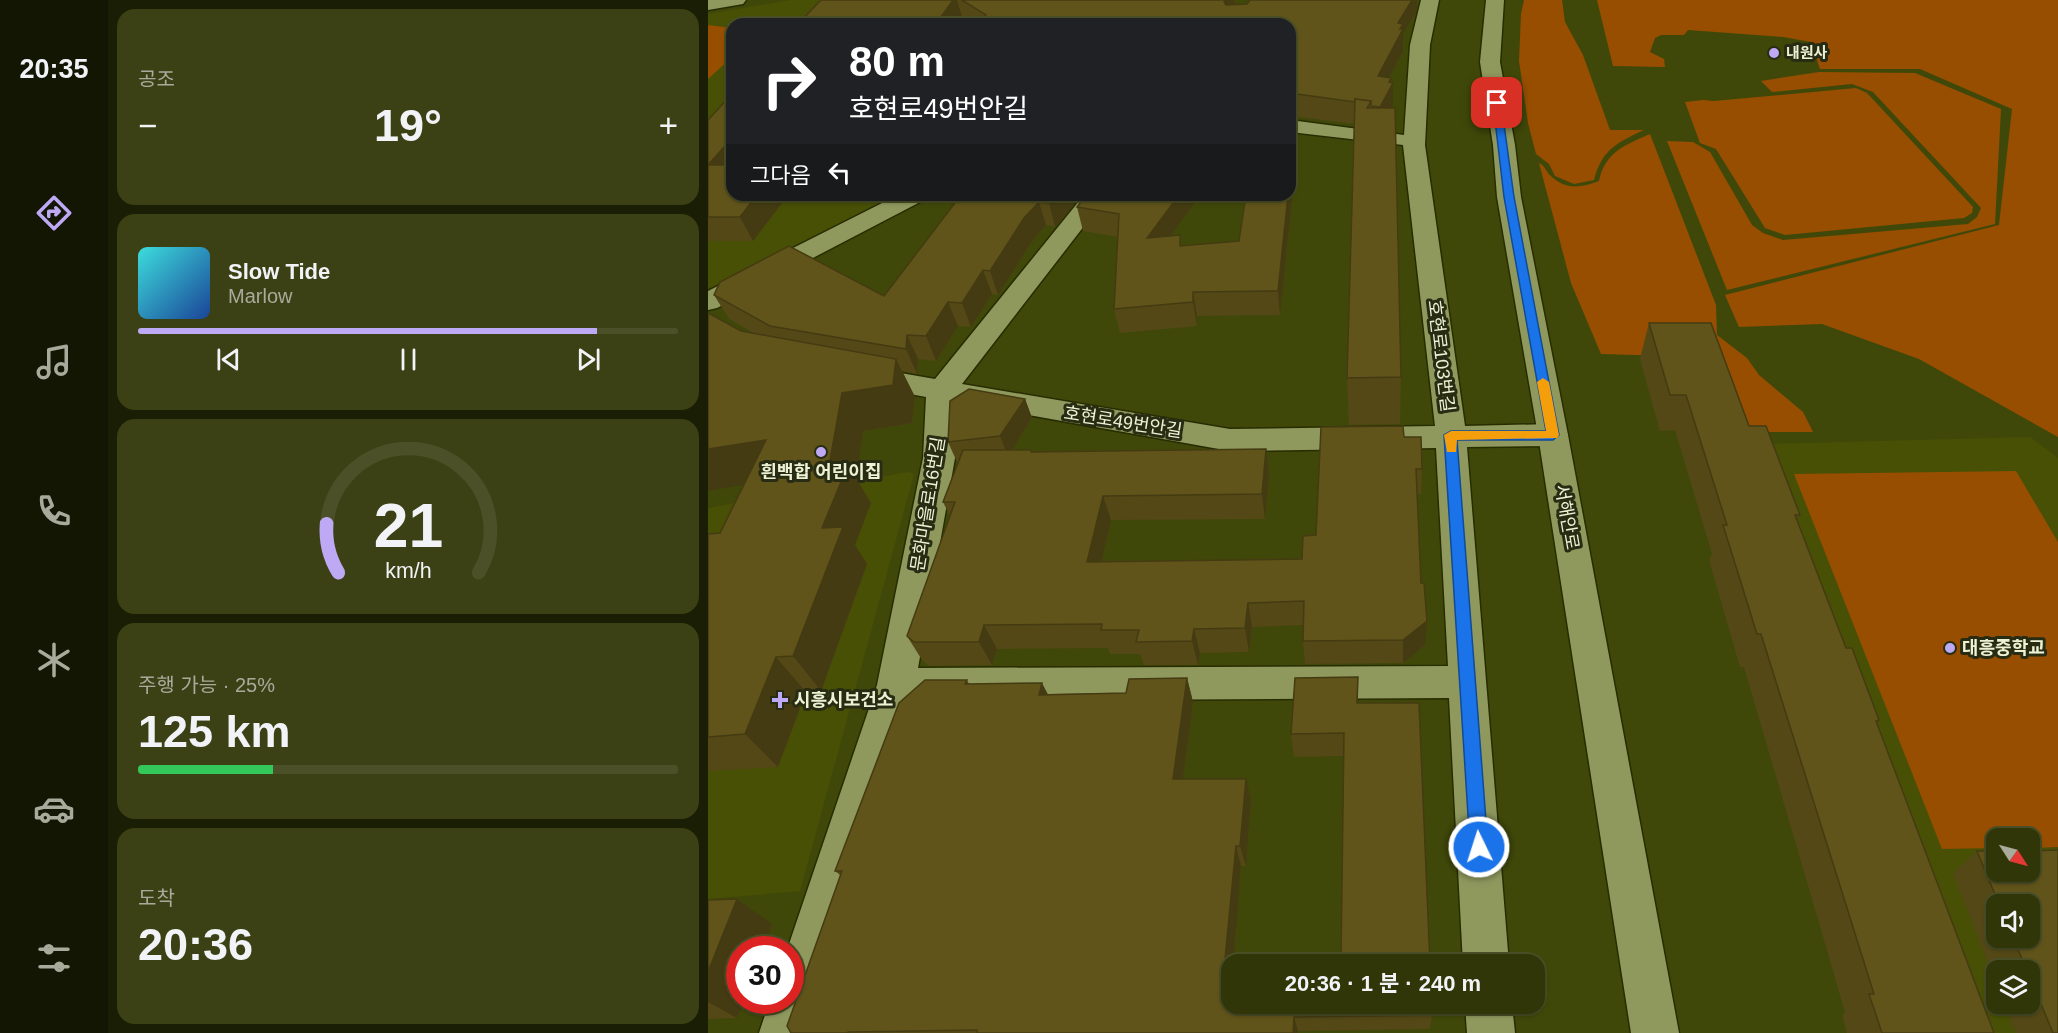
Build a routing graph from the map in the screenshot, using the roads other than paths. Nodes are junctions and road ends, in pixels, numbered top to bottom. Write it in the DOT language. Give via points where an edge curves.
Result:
graph roads {
  1 [pos="737,0"];
  2 [pos="1431,0"];
  3 [pos="1495,0"];
  4 [pos="708,5"];
  5 [pos="1296,127"];
  6 [pos="1414,145"];
  7 [pos="906,201"];
  8 [pos="1091,201"];
  9 [pos="711,317"];
  10 [pos="841,372"];
  11 [pos="941,391"];
  12 [pos="1451,435"];
  13 [pos="1553,435"];
  14 [pos="1468,682"];
  15 [pos="896,685"];
  16 [pos="1485,954"];
  17 [pos="1490,1014"];
  18 [pos="783,1033"];
  19 [pos="1491,1033"];
  20 [pos="1655,1033"];
  1 -- 4 [label="street"];
  2 -- 6 [label="street, 호현로103번길" via="1420,45"];
  3 -- 13 [label="street, 서해안로" via="1490,62 1509,197"];
  5 -- 6 [label="street" via="1395,139"];
  6 -- 12 [label="street, 호현로103번길"];
  7 -- 9 [label="street"];
  8 -- 11 [label="street"];
  10 -- 11 [label="street, 호현로49번안길"];
  11 -- 12 [label="street, 호현로49번안길" via="1230,440"];
  11 -- 15 [label="street, 문화마을로16번길" via="939,458"];
  12 -- 13 [label="street, 호현로49번안길"];
  12 -- 14 [label="street, 호현로103번길"];
  13 -- 20 [label="street, 서해안로"];
  14 -- 15 [label="street"];
  14 -- 16 [label="street, 호현로103번길"];
  15 -- 18 [label="street, 문화마을로16번길"];
  17 -- 19 [label="street"];
}
